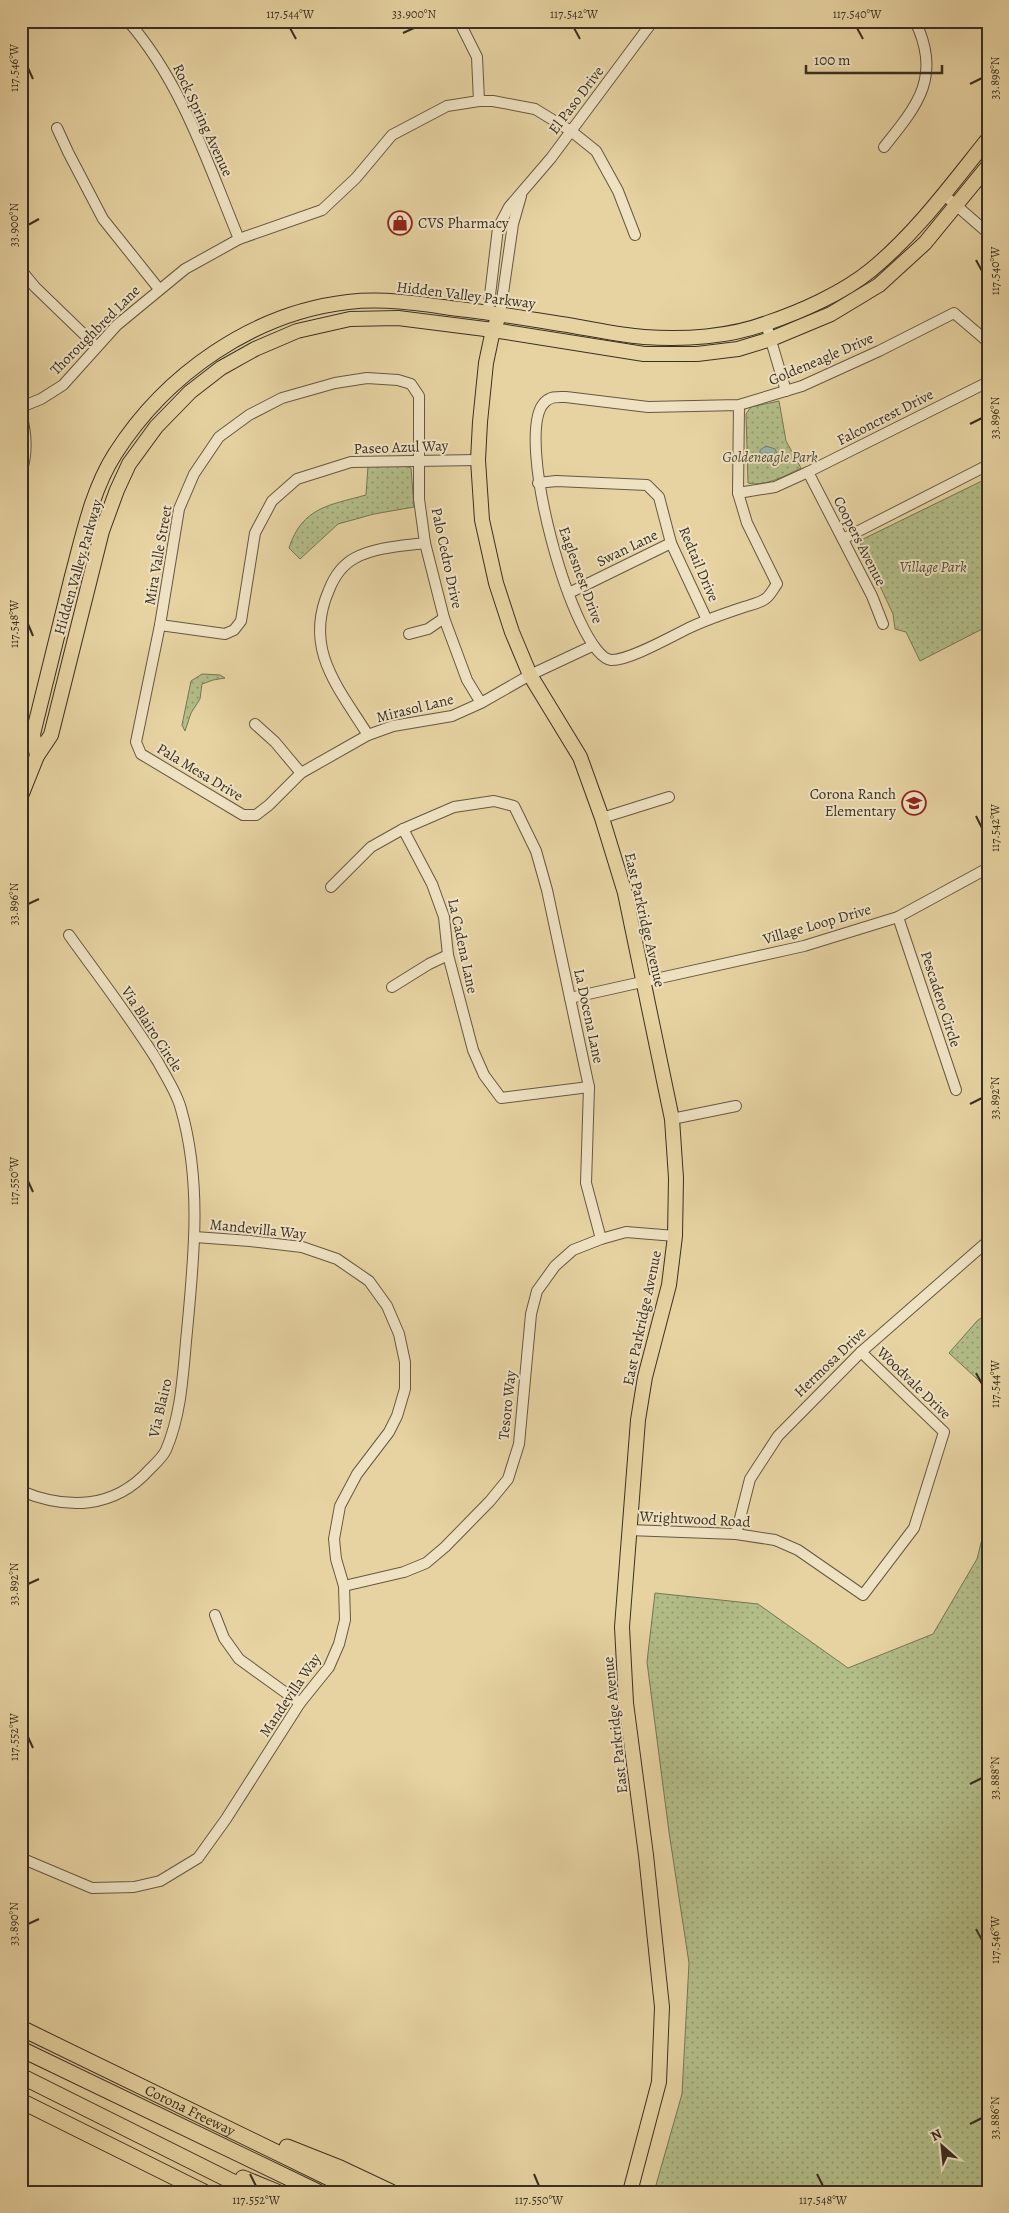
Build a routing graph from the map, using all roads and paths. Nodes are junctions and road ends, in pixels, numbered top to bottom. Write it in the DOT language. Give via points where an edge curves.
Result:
graph roads {
  1 [pos="128,21"];
  2 [pos="459,21"];
  3 [pos="653,21"];
  4 [pos="915,21"];
  5 [pos="479,101"];
  6 [pos="57,128"];
  7 [pos="571,130"];
  8 [pos="988,140"];
  9 [pos="884,147"];
  10 [pos="988,166"];
  11 [pos="943,194"];
  12 [pos="957,205"];
  13 [pos="988,233"];
  14 [pos="635,235"];
  15 [pos="239,238"];
  16 [pos="21,270"];
  17 [pos="159,289"];
  18 [pos="494,313"];
  19 [pos="766,324"];
  20 [pos="493,330"];
  21 [pos="770,339"];
  22 [pos="988,342"];
  23 [pos="96,346"];
  24 [pos="988,382"];
  25 [pos="411,384"];
  26 [pos="786,391"];
  27 [pos="544,402"];
  28 [pos="739,405"];
  29 [pos="21,407"];
  30 [pos="21,414"];
  31 [pos="420,460"];
  32 [pos="478,460"];
  33 [pos="988,465"];
  34 [pos="808,472"];
  35 [pos="21,473"];
  36 [pos="538,483"];
  37 [pos="738,493"];
  38 [pos="843,539"];
  39 [pos="425,543"];
  40 [pos="671,543"];
  41 [pos="569,593"];
  42 [pos="444,618"];
  43 [pos="707,620"];
  44 [pos="883,624"];
  45 [pos="160,625"];
  46 [pos="409,634"];
  47 [pos="592,646"];
  48 [pos="530,675"];
  49 [pos="481,703"];
  50 [pos="255,724"];
  51 [pos="368,736"];
  52 [pos="136,742"];
  53 [pos="37,756"];
  54 [pos="301,773"];
  55 [pos="21,796"];
  56 [pos="669,797"];
  57 [pos="256,815"];
  58 [pos="602,818"];
  59 [pos="403,829"];
  60 [pos="988,868"];
  61 [pos="331,887"];
  62 [pos="898,917"];
  63 [pos="69,935"];
  64 [pos="448,955"];
  65 [pos="643,981"];
  66 [pos="392,987"];
  67 [pos="570,998"];
  68 [pos="589,1087"];
  69 [pos="956,1090"];
  70 [pos="736,1106"];
  71 [pos="672,1119"];
  72 [pos="675,1236"];
  73 [pos="196,1237"];
  74 [pos="601,1239"];
  75 [pos="988,1242"];
  76 [pos="860,1352"];
  77 [pos="21,1492"];
  78 [pos="628,1530"];
  79 [pos="736,1534"];
  80 [pos="344,1586"];
  81 [pos="863,1595"];
  82 [pos="215,1615"];
  83 [pos="300,1703"];
  84 [pos="21,1858"];
  85 [pos="21,2028"];
  86 [pos="21,2049"];
  87 [pos="21,2076"];
  88 [pos="21,2100"];
  89 [pos="190,2110"];
  90 [pos="156,2115"];
  91 [pos="140,2136"];
  92 [pos="204,2192"];
  93 [pos="253,2192"];
  94 [pos="277,2192"];
  95 [pos="301,2192"];
  96 [pos="318,2192"];
  97 [pos="358,2192"];
  98 [pos="391,2192"];
  99 [pos="630,2192"];
  1 -- 15 [label="street, Rock Spring Avenue" via="150,48 180,100"];
  2 -- 5 [label="street" via="476,57"];
  3 -- 7 [label="street, El Paso Drive"];
  4 -- 9 [label="street" via="925,40 926,76 919,100"];
  5 -- 7 [label="street, Thoroughbred Lane" via="535,109"];
  5 -- 15 [label="street, Thoroughbred Lane" via="447,106 392,135 356,178 322,210"];
  6 -- 17 [label="street" via="103,219"];
  7 -- 14 [label="street, Thoroughbred Lane" via="596,151"];
  7 -- 18 [label="street, El Paso Drive" via="521,195"];
  8 -- 11 [label="main road, Hidden Valley Parkway"];
  10 -- 12 [label="main road, Hidden Valley Parkway"];
  11 -- 12 [label="street"];
  11 -- 19 [label="main road, Hidden Valley Parkway" via="912,231 869,272 824,299"];
  12 -- 13 [label="street"];
  12 -- 21 [label="main road, Hidden Valley Parkway" via="925,243 879,286 831,314"];
  15 -- 17 [label="street, Thoroughbred Lane" via="185,269"];
  16 -- 23 [label="street" via="34,287"];
  17 -- 23 [label="street, Thoroughbred Lane"];
  18 -- 19 [label="main road, Hidden Valley Parkway" via="645,337 735,332"];
  18 -- 20 [label="main road, East Parkridge Avenue"];
  18 -- 53 [label="main road, Hidden Valley Parkway" via="398,301 348,302 292,315 248,334 211,353 178,380 143,416 114,456 85,526 33,734"];
  19 -- 21 [label="street"];
  20 -- 21 [label="main road, Hidden Valley Parkway" via="644,354 697,354 738,349"];
  20 -- 32 [label="main road, East Parkridge Avenue" via="485,372"];
  20 -- 53 [label="main road, Hidden Valley Parkway" via="398,318 350,319 297,331 255,349 220,368 190,392 156,427 129,464 116,490 102,531 50,735"];
  21 -- 26 [label="street"];
  22 -- 26 [label="street, Goldeneagle Drive" via="954,313 879,351"];
  23 -- 29 [label="street, Thoroughbred Lane" via="63,385"];
  24 -- 34 [label="street, Falconcrest Drive"];
  25 -- 31 [label="street, Palo Cedro Drive" via="419,396"];
  25 -- 45 [label="street, Mira Valle Street" via="367,378 282,398 249,415 219,437 194,474 179,509"];
  26 -- 28 [label="street, Goldeneagle Drive"];
  27 -- 28 [label="street, Goldeneagle Drive" via="554,397 566,397 648,407"];
  27 -- 36 [label="street, Eaglesnest Drive" via="537,414 535,436"];
  28 -- 37 [label="street"];
  30 -- 35 [label="street" via="26,433 26,458"];
  31 -- 32 [label="street, Paseo Azul Way"];
  31 -- 39 [label="street, Palo Cedro Drive" via="419,499"];
  31 -- 45 [label="street, Paseo Azul Way" via="351,462 297,479 272,501 255,533 241,621 234,630 225,634"];
  32 -- 48 [label="main road, East Parkridge Avenue" via="482,520 496,583"];
  33 -- 38 [label="street"];
  34 -- 37 [label="street, Falconcrest Drive" via="775,487"];
  34 -- 38 [label="street, Coopers Avenue"];
  36 -- 40 [label="street, Redtail Drive" via="646,485 659,497"];
  36 -- 41 [label="street, Eaglesnest Drive" via="551,542"];
  37 -- 43 [label="street" via="747,524 777,584 765,600"];
  38 -- 44 [label="street, Coopers Avenue"];
  39 -- 42 [label="street, Palo Cedro Drive"];
  39 -- 51 [label="street" via="372,551 353,559 335,576 322,604 321,650 334,680"];
  40 -- 41 [label="street, Swan Lane"];
  40 -- 43 [label="street, Redtail Drive"];
  41 -- 47 [label="street, Eaglesnest Drive"];
  42 -- 46 [label="street" via="428,629"];
  42 -- 49 [label="street, Palo Cedro Drive" via="467,680"];
  43 -- 47 [label="street, Eaglesnest Drive" via="626,657 610,660"];
  45 -- 52 [label="street, Mira Valle Street"];
  47 -- 48 [label="street, Mirasol Lane"];
  48 -- 49 [label="street, Mirasol Lane"];
  48 -- 58 [label="main road, East Parkridge Avenue" via="580,757"];
  49 -- 51 [label="street, Mirasol Lane" via="452,716 392,726"];
  50 -- 54 [label="street"];
  51 -- 54 [label="street, Mirasol Lane"];
  52 -- 57 [label="street, Pala Mesa Drive" via="141,754 165,770 243,815"];
  53 -- 55 [label="main road, Hidden Valley Parkway"];
  54 -- 57 [label="street, Mirasol Lane"];
  56 -- 58 [label="street"];
  58 -- 65 [label="main road, East Parkridge Avenue" via="624,893"];
  59 -- 61 [label="street" via="371,847"];
  59 -- 64 [label="street, La Cadena Lane" via="432,884 444,916"];
  59 -- 67 [label="street, La Docena Lane" via="454,807 494,800 514,806 536,851"];
  60 -- 62 [label="street, Village Loop Drive"];
  62 -- 65 [label="street, Village Loop Drive" via="804,946"];
  62 -- 69 [label="street, Pescadero Circle"];
  63 -- 73 [label="street, Via Blairo Circle" via="141,1034 181,1107 192,1154"];
  64 -- 66 [label="street"];
  64 -- 68 [label="street, La Cadena Lane" via="473,1050 484,1075 501,1098"];
  65 -- 67 [label="street, Village Loop Drive"];
  65 -- 71 [label="main road, East Parkridge Avenue"];
  67 -- 68 [label="street, La Docena Lane"];
  68 -- 74 [label="street, La Docena Lane" via="586,1183"];
  70 -- 71 [label="street"];
  71 -- 72 [label="main road, East Parkridge Avenue"];
  72 -- 74 [label="street, Tesoro Way" via="626,1232"];
  72 -- 78 [label="main road, East Parkridge Avenue" via="669,1285 645,1377"];
  73 -- 77 [label="street, Via Blairo" via="181,1398 166,1452 141,1479 107,1500 72,1504 43,1500"];
  73 -- 80 [label="street, Mandevilla Way" via="302,1247 337,1258 369,1281 387,1306 399,1334 405,1389 397,1416 357,1474 340,1506 334,1539"];
  74 -- 80 [label="street, Tesoro Way" via="573,1250 537,1291 531,1314 520,1444 508,1479 452,1541 426,1563 404,1572"];
  75 -- 76 [label="street, Hermosa Drive"];
  76 -- 79 [label="street, Hermosa Drive" via="778,1436 750,1479"];
  76 -- 81 [label="street, Woodvale Drive" via="944,1432 914,1528"];
  78 -- 79 [label="street, Wrightwood Road"];
  78 -- 99 [label="main road, East Parkridge Avenue" via="622,1627 626,1702 662,2007 659,2082"];
  79 -- 81 [label="street, Wrightwood Road" via="774,1540 798,1550"];
  80 -- 83 [label="street, Mandevilla Way" via="345,1620 339,1644 329,1667"];
  82 -- 83 [label="street" via="224,1638 239,1659"];
  83 -- 84 [label="street, Mandevilla Way" via="198,1858 160,1881 134,1887 92,1888"];
  85 -- 89 [label="highway, Corona Freeway"];
  86 -- 90 [label="highway"];
  87 -- 91 [label="highway"];
  88 -- 92 [label="highway"];
  89 -- 97 [label="highway, Corona Freeway"];
  89 -- 98 [label="highway" via="340,2168"];
  90 -- 95 [label="highway"];
  90 -- 96 [label="highway"];
  91 -- 93 [label="highway"];
  91 -- 94 [label="highway"];
}
